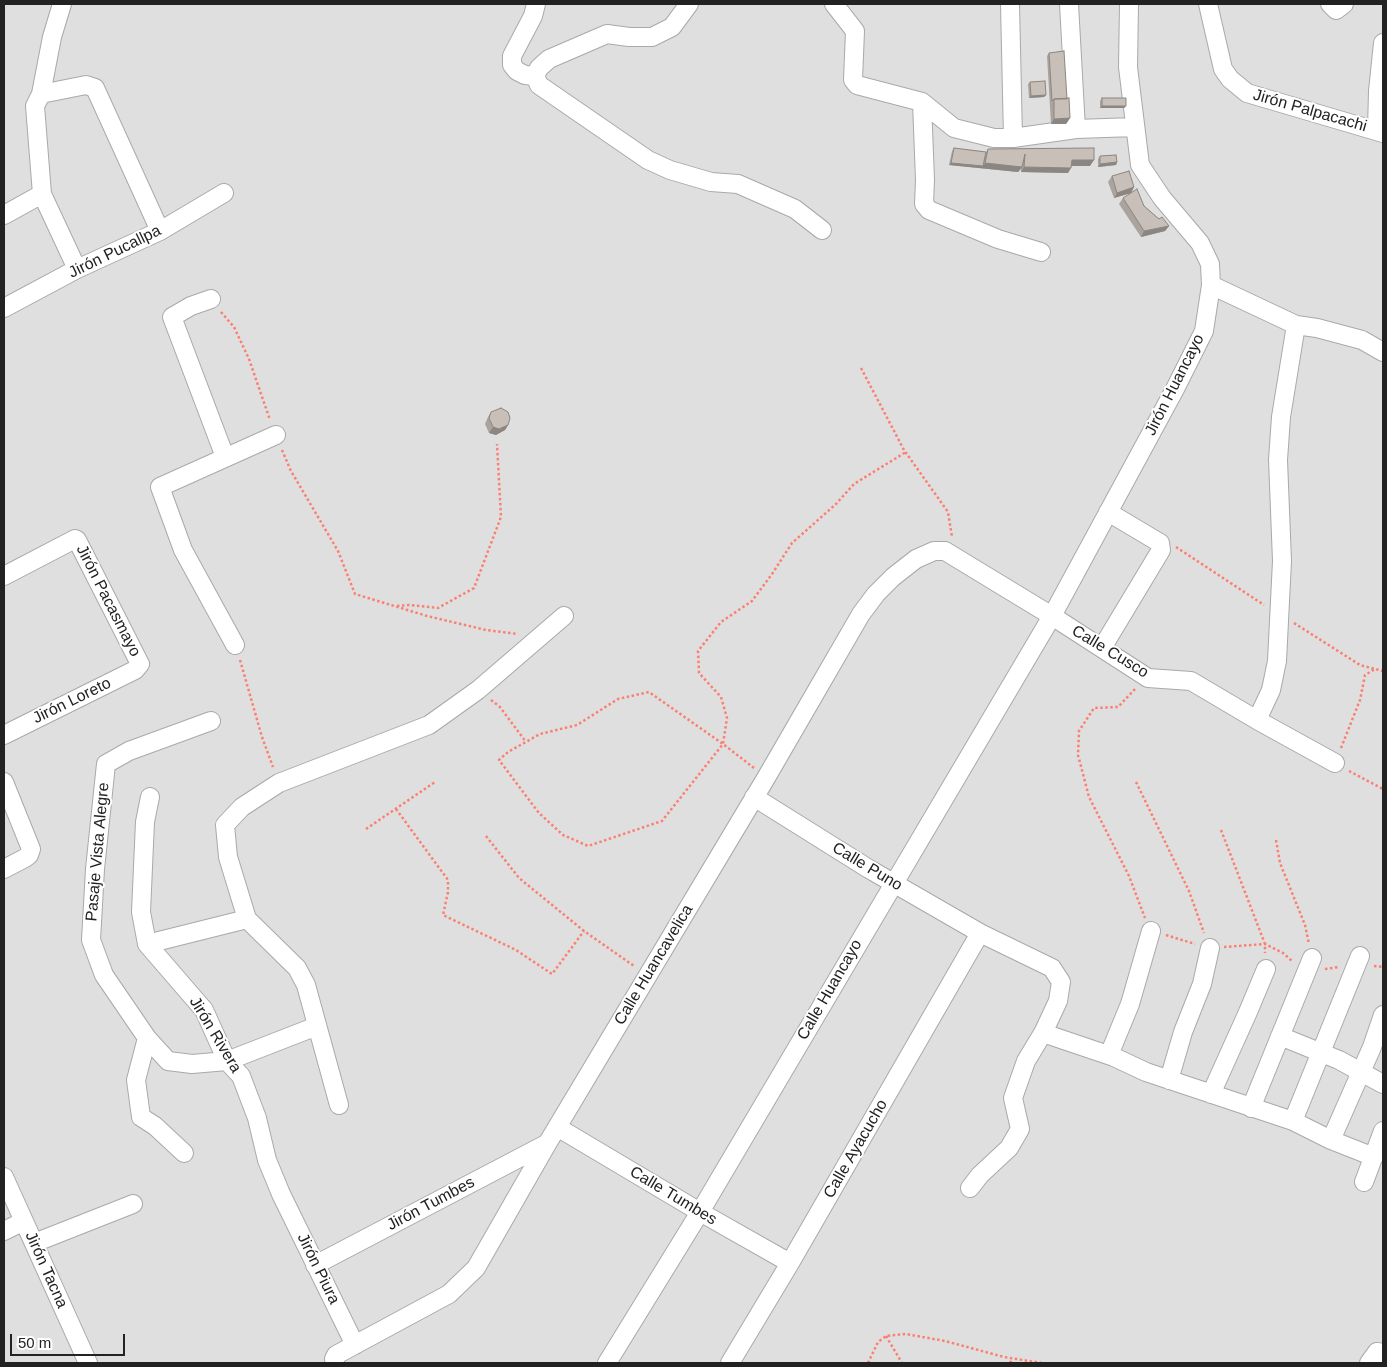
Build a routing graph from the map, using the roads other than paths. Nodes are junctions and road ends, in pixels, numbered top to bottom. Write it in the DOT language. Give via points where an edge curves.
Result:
graph roads {
  1 [pos="62,4"];
  2 [pos="536,4"];
  3 [pos="689,4"];
  4 [pos="834,4"];
  5 [pos="1010,4"];
  6 [pos="1070,4"];
  7 [pos="1129,4"];
  8 [pos="1208,4"];
  9 [pos="1330,4"];
  10 [pos="1344,4"];
  11 [pos="1383,43"];
  12 [pos="535,76"];
  13 [pos="42,94"];
  14 [pos="922,102"];
  15 [pos="1135,127"];
  16 [pos="1076,129"];
  17 [pos="1380,132"];
  18 [pos="1013,138"];
  19 [pos="224,193"];
  20 [pos="42,194"];
  21 [pos="4,216"];
  22 [pos="822,230"];
  23 [pos="160,231"];
  24 [pos="1041,252"];
  25 [pos="77,269"];
  26 [pos="1211,285"];
  27 [pos="211,299"];
  28 [pos="4,308"];
  29 [pos="1296,325"];
  30 [pos="1383,352"];
  31 [pos="276,435"];
  32 [pos="225,457"];
  33 [pos="1108,512"];
  34 [pos="950,554"];
  35 [pos="4,576"];
  36 [pos="564,616"];
  37 [pos="1052,616"];
  38 [pos="236,645"];
  39 [pos="1102,648"];
  40 [pos="140,666"];
  41 [pos="1256,720"];
  42 [pos="211,721"];
  43 [pos="4,735"];
  44 [pos="1334,763"];
  45 [pos="4,782"];
  46 [pos="150,797"];
  47 [pos="754,797"];
  48 [pos="4,869"];
  49 [pos="893,883"];
  50 [pos="247,919"];
  51 [pos="1150,931"];
  52 [pos="980,934"];
  53 [pos="147,944"];
  54 [pos="1210,948"];
  55 [pos="1360,956"];
  56 [pos="1312,958"];
  57 [pos="1266,969"];
  58 [pos="1383,1015"];
  59 [pos="317,1026"];
  60 [pos="1043,1033"];
  61 [pos="1280,1036"];
  62 [pos="147,1038"];
  63 [pos="1321,1052"];
  64 [pos="1109,1055"];
  65 [pos="227,1061"];
  66 [pos="1360,1071"];
  67 [pos="1169,1080"];
  68 [pos="1383,1084"];
  69 [pos="1211,1094"];
  70 [pos="339,1105"];
  71 [pos="1251,1108"];
  72 [pos="1293,1121"];
  73 [pos="557,1127"];
  74 [pos="1383,1131"];
  75 [pos="1331,1140"];
  76 [pos="547,1144"];
  77 [pos="184,1153"];
  78 [pos="1374,1157"];
  79 [pos="4,1178"];
  80 [pos="1364,1182"];
  81 [pos="970,1188"];
  82 [pos="281,1194"];
  83 [pos="133,1204"];
  84 [pos="700,1212"];
  85 [pos="24,1221"];
  86 [pos="4,1231"];
  87 [pos="34,1243"];
  88 [pos="790,1263"];
  89 [pos="316,1264"];
  90 [pos="355,1345"];
  91 [pos="1383,1353"];
  92 [pos="336,1359"];
  93 [pos="88,1363"];
  94 [pos="607,1363"];
  95 [pos="730,1363"];
  96 [pos="1369,1363"];
  1 -- 13 [label="street" via="52,37"];
  2 -- 12 [label="street" via="512,56 512,65 517,70 524,75"];
  3 -- 12 [label="street" via="672,27 652,37 629,38 607,34 549,59"];
  4 -- 14 [label="street" via="855,31 853,80 856,86"];
  5 -- 18 [label="street"];
  6 -- 16 [label="street"];
  7 -- 15 [label="street, Jirón Huancayo" via="1128,67"];
  8 -- 17 [label="street, Jirón Palpacachi" via="1223,69 1230,80 1247,93"];
  9 -- 10 [label="street" via="1336,10"];
  11 -- 17 [label="street" via="1378,92"];
  12 -- 22 [label="street" via="539,85 648,160 711,182 738,184 795,208"];
  13 -- 20 [label="street" via="35,106"];
  13 -- 23 [label="street" via="86,85 95,88"];
  14 -- 18 [label="street" via="954,128 994,138"];
  14 -- 24 [label="street" via="924,204 928,210 998,239"];
  15 -- 16 [label="street"];
  15 -- 26 [label="street, Jirón Huancayo" via="1140,165 1162,198 1200,243 1210,264"];
  16 -- 18 [label="street"];
  19 -- 23 [label="street, Jirón Pucallpa"];
  20 -- 21 [label="street"];
  20 -- 25 [label="street"];
  23 -- 25 [label="street, Jirón Pucallpa"];
  25 -- 28 [label="street, Jirón Pucallpa"];
  26 -- 29 [label="street"];
  26 -- 33 [label="street, Jirón Huancayo" via="1204,331"];
  27 -- 32 [label="street" via="172,317"];
  29 -- 30 [label="street" via="1362,340"];
  29 -- 41 [label="street" via="1281,417 1278,460 1282,561 1277,661 1270,690"];
  31 -- 32 [label="street"];
  32 -- 38 [label="street" via="160,487 184,550"];
  33 -- 37 [label="street, Jirón Huancayo"];
  33 -- 39 [label="street" via="1160,543 1160,550"];
  34 -- 37 [label="street, Calle Cusco"];
  34 -- 47 [label="street, Calle Huancavelica" via="927,553 892,577 868,604"];
  35 -- 40 [label="street, Jirón Pacasmayo" via="77,539"];
  36 -- 50 [label="street" via="478,690 429,725 279,783 242,807 225,825 228,857"];
  37 -- 39 [label="street, Calle Cusco"];
  37 -- 49 [label="street, Calle Huancayo"];
  39 -- 41 [label="street, Calle Cusco" via="1148,678 1190,681"];
  40 -- 43 [label="street, Jirón Loreto"];
  41 -- 44 [label="street, Calle Cusco"];
  42 -- 62 [label="street, Pasaje Vista Alegre" via="129,751 106,764 91,940 104,975"];
  45 -- 48 [label="street" via="30,846 30,853 25,858"];
  46 -- 53 [label="street" via="145,822 141,912"];
  47 -- 49 [label="street, Calle Puno"];
  47 -- 73 [label="street, Calle Huancavelica"];
  49 -- 52 [label="street, Calle Puno"];
  49 -- 84 [label="street, Calle Huancayo"];
  50 -- 53 [label="street"];
  50 -- 59 [label="street" via="297,968 306,985"];
  51 -- 64 [label="street" via="1130,1004"];
  52 -- 60 [label="street, Calle Puno" via="1052,968 1061,982 1058,1000"];
  52 -- 88 [label="street, Calle Ayacucho"];
  53 -- 65 [label="street, Jirón Rivera" via="204,1010"];
  54 -- 67 [label="street" via="1202,984"];
  55 -- 63 [label="street"];
  56 -- 61 [label="street"];
  57 -- 69 [label="street"];
  58 -- 66 [label="street"];
  59 -- 65 [label="street"];
  59 -- 70 [label="street"];
  60 -- 64 [label="street"];
  60 -- 81 [label="street" via="1026,1061 1013,1098 1020,1129 1009,1148"];
  61 -- 63 [label="street"];
  61 -- 71 [label="street"];
  62 -- 65 [label="street" via="168,1061 192,1064"];
  62 -- 77 [label="street" via="136,1080 141,1117"];
  63 -- 66 [label="street"];
  63 -- 72 [label="street"];
  64 -- 67 [label="street"];
  65 -- 82 [label="street, Jirón Rivera" via="240,1076"];
  66 -- 68 [label="street"];
  66 -- 75 [label="street"];
  67 -- 69 [label="street"];
  69 -- 71 [label="street"];
  71 -- 72 [label="street"];
  72 -- 75 [label="street"];
  73 -- 76 [label="street, Calle Huancavelica"];
  73 -- 84 [label="street, Calle Tumbes"];
  74 -- 78 [label="street"];
  75 -- 78 [label="street"];
  76 -- 89 [label="street, Jirón Tumbes"];
  76 -- 90 [label="street, Calle Huancavelica" via="481,1260 463,1282 440,1300"];
  78 -- 80 [label="street"];
  79 -- 85 [label="street, Jirón Tacna"];
  82 -- 89 [label="street, Jirón Piura"];
  83 -- 87 [label="street"];
  84 -- 88 [label="street, Calle Tumbes"];
  84 -- 94 [label="street, Calle Huancayo"];
  85 -- 86 [label="street"];
  85 -- 87 [label="street, Jirón Tacna"];
  87 -- 93 [label="street, Jirón Tacna"];
  88 -- 95 [label="street, Calle Ayacucho"];
  89 -- 90 [label="street, Jirón Piura"];
  90 -- 92 [label="street, Calle Huancavelica"];
  91 -- 96 [label="street" via="1377,1352"];
}
